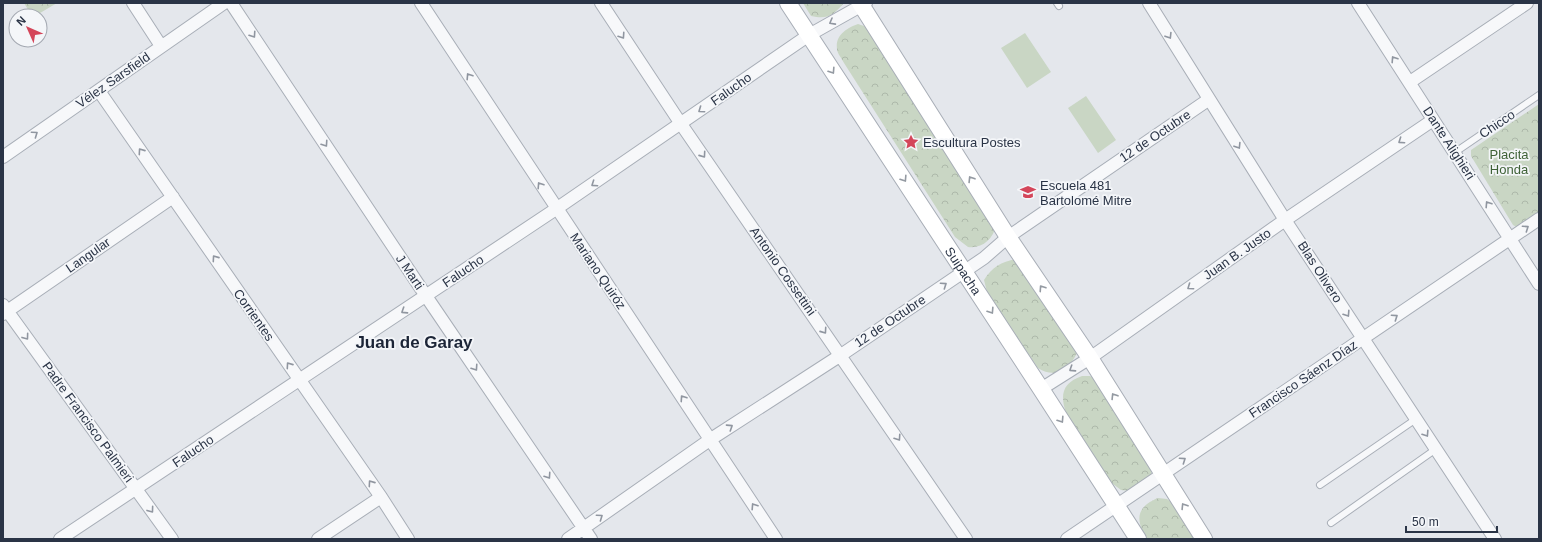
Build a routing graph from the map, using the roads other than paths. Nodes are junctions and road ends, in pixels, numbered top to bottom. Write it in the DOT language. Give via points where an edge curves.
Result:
graph roads {
  1 [pos="133,3"];
  2 [pos="224,3"];
  3 [pos="232,3"];
  4 [pos="421,3"];
  5 [pos="601,3"];
  6 [pos="788,3"];
  7 [pos="1149,3"];
  8 [pos="1358,3"];
  9 [pos="1527,3"];
  10 [pos="862,4"];
  11 [pos="809,35"];
  12 [pos="161,46"];
  13 [pos="1410,82"];
  14 [pos="99,90"];
  15 [pos="1539,95"];
  16 [pos="1208,100"];
  17 [pos="1433,120"];
  18 [pos="681,124"];
  19 [pos="1454,153"];
  20 [pos="3,157"];
  21 [pos="173,197"];
  22 [pos="556,209"];
  23 [pos="1539,219"];
  24 [pos="1285,220"];
  25 [pos="1008,237"];
  26 [pos="1510,238"];
  27 [pos="964,271"];
  28 [pos="1539,284"];
  29 [pos="426,296"];
  30 [pos="4,310"];
  31 [pos="1363,338"];
  32 [pos="841,355"];
  33 [pos="1090,358"];
  34 [pos="299,380"];
  35 [pos="1042,389"];
  36 [pos="1416,419"];
  37 [pos="710,439"];
  38 [pos="1436,449"];
  39 [pos="1164,474"];
  40 [pos="1320,485"];
  41 [pos="136,489"];
  42 [pos="381,497"];
  43 [pos="1116,506"];
  44 [pos="1331,523"];
  45 [pos="584,529"];
  46 [pos="60,539"];
  47 [pos="172,539"];
  48 [pos="318,539"];
  49 [pos="408,539"];
  50 [pos="568,539"];
  51 [pos="591,539"];
  52 [pos="776,539"];
  53 [pos="966,539"];
  54 [pos="1067,539"];
  55 [pos="1138,539"];
  56 [pos="1204,539"];
  57 [pos="1495,539"];
  1 -- 12 [label="street"];
  2 -- 12 [label="street, Vélez Sarsfield"];
  3 -- 29 [label="street, J Marti, one-way"];
  22 -- 4 [label="street, Mariano Quiróz, one-way"];
  5 -- 18 [label="street, Antonio Cossettini, one-way"];
  6 -- 11 [label="street, Suipacha"];
  7 -- 16 [label="street, Blas Olivero, one-way"];
  13 -- 8 [label="street, Dante Alighieri, one-way"];
  9 -- 13 [label="street"];
  10 -- 11 [label="street, Falucho, one-way"];
  25 -- 10 [label="street, one-way"];
  11 -- 18 [label="street, Falucho, one-way"];
  11 -- 27 [label="street, Suipacha, one-way"];
  12 -- 14 [label="street, Vélez Sarsfield"];
  13 -- 17 [label="street, Dante Alighieri"];
  20 -- 14 [label="street, Vélez Sarsfield, one-way"];
  21 -- 14 [label="street, Corrientes, one-way"];
  15 -- 19 [label="lane, Chicco"];
  16 -- 24 [label="street, Blas Olivero, one-way"];
  16 -- 25 [label="street, 12 de Octubre"];
  17 -- 19 [label="street, Dante Alighieri"];
  17 -- 24 [label="street, Juan B. Justo, one-way"];
  18 -- 22 [label="street, Falucho, one-way"];
  18 -- 32 [label="street, Antonio Cossettini, one-way"];
  26 -- 19 [label="street, Dante Alighieri, one-way"];
  21 -- 30 [label="street, Langular"];
  34 -- 21 [label="street, Corrientes, one-way"];
  22 -- 29 [label="street, Falucho"];
  37 -- 22 [label="street, Mariano Quiróz, one-way"];
  26 -- 23 [label="street, Francisco Sáenz Díaz, one-way"];
  24 -- 31 [label="street, Blas Olivero, one-way"];
  24 -- 33 [label="street, Juan B. Justo, one-way"];
  25 -- 27 [label="street, 12 de Octubre"];
  33 -- 25 [label="street, one-way"];
  26 -- 28 [label="street, Dante Alighieri"];
  31 -- 26 [label="street, Francisco Sáenz Díaz, one-way"];
  32 -- 27 [label="street, 12 de Octubre, one-way"];
  27 -- 35 [label="street, Suipacha, one-way"];
  29 -- 34 [label="street, Falucho, one-way"];
  29 -- 45 [label="street, J Marti, one-way"];
  30 -- 41 [label="street, Padre Francisco Palmieri, one-way"];
  31 -- 36 [label="street, Blas Olivero"];
  39 -- 31 [label="street, Francisco Sáenz Díaz, one-way"];
  37 -- 32 [label="street, 12 de Octubre, one-way"];
  32 -- 53 [label="street, Antonio Cossettini, one-way"];
  33 -- 35 [label="street, Juan B. Justo, one-way"];
  39 -- 33 [label="street, one-way"];
  34 -- 41 [label="street, Falucho"];
  42 -- 34 [label="street, Corrientes, one-way"];
  35 -- 43 [label="street, Suipacha, one-way"];
  36 -- 38 [label="street, Blas Olivero, one-way"];
  36 -- 40 [label="lane"];
  45 -- 37 [label="street, 12 de Octubre, one-way"];
  52 -- 37 [label="street, Mariano Quiróz, one-way"];
  38 -- 44 [label="lane"];
  38 -- 57 [label="street, Blas Olivero"];
  39 -- 43 [label="street, Francisco Sáenz Díaz"];
  56 -- 39 [label="street, one-way"];
  41 -- 46 [label="street, Falucho"];
  41 -- 47 [label="street, Padre Francisco Palmieri, one-way"];
  42 -- 48 [label="street"];
  42 -- 49 [label="street, Corrientes"];
  43 -- 54 [label="street, Francisco Sáenz Díaz"];
  43 -- 55 [label="street, Suipacha"];
  45 -- 50 [label="street, 12 de Octubre"];
  45 -- 51 [label="street, J Marti"];
}
